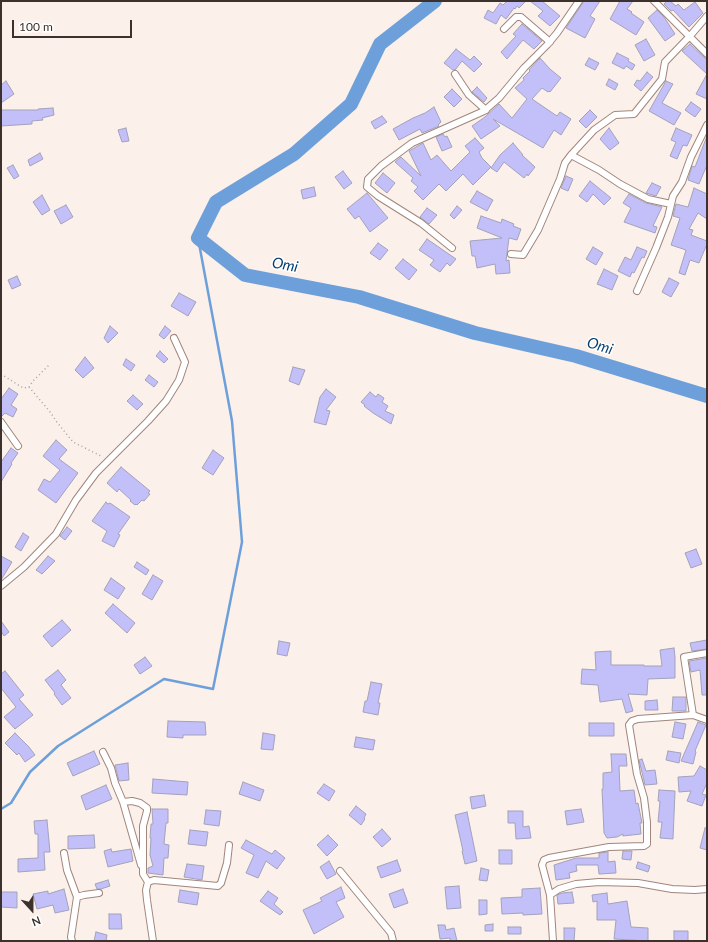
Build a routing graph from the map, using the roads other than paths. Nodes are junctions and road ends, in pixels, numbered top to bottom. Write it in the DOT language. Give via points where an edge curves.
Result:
graph roads {
  1 [pos="579,1"];
  2 [pos="654,1"];
  3 [pos="707,16"];
  4 [pos="504,29"];
  5 [pos="690,36"];
  6 [pos="550,42"];
  7 [pos="707,54"];
  8 [pos="455,74"];
  9 [pos="486,110"];
  10 [pos="707,125"];
  11 [pos="571,155"];
  12 [pos="671,204"];
  13 [pos="452,248"];
  14 [pos="511,254"];
  15 [pos="637,290"];
  16 [pos="174,338"];
  17 [pos="1,422"];
  18 [pos="18,446"];
  19 [pos="1,586"];
  20 [pos="707,653"];
  21 [pos="693,715"];
  22 [pos="707,720"];
  23 [pos="103,752"];
  24 [pos="123,802"];
  25 [pos="229,845"];
  26 [pos="64,853"];
  27 [pos="340,871"];
  28 [pos="143,874"];
  29 [pos="148,882"];
  30 [pos="707,889"];
  31 [pos="99,893"];
  32 [pos="550,894"];
  33 [pos="77,897"];
  34 [pos="72,941"];
  35 [pos="153,941"];
  36 [pos="393,941"];
  37 [pos="552,941"];
  1 -- 6 [label="street"];
  2 -- 5 [label="street"];
  3 -- 5 [label="street"];
  4 -- 6 [label="street" via="516,17 521,17"];
  5 -- 7 [label="street"];
  5 -- 11 [label="street" via="665,62 662,80 634,114 615,115 594,130"];
  6 -- 9 [label="street"];
  8 -- 9 [label="street" via="469,95"];
  9 -- 13 [label="street" via="412,143 368,180 367,188 421,223"];
  10 -- 12 [label="street"];
  11 -- 12 [label="street" via="648,199"];
  11 -- 14 [label="street" via="565,163 538,230 523,255"];
  12 -- 15 [label="street" via="656,248"];
  16 -- 19 [label="street" via="185,362 179,380 166,401 96,473 56,534"];
  17 -- 18 [label="street"];
  20 -- 21 [label="street" via="684,656"];
  21 -- 22 [label="street"];
  21 -- 32 [label="street" via="638,719 632,720 629,725 637,774 644,798 647,844 609,847 544,860 542,865"];
  23 -- 24 [label="street"];
  24 -- 28 [label="street"];
  24 -- 28 [label="street" via="132,801 140,804 147,811 143,826"];
  25 -- 29 [label="street" via="227,864 218,886 154,880"];
  26 -- 33 [label="street"];
  27 -- 36 [label="street" via="391,933"];
  28 -- 29 [label="street"];
  29 -- 35 [label="street" via="146,890"];
  30 -- 32 [label="street" via="672,889 638,882 599,882 576,884"];
  31 -- 33 [label="street"];
  32 -- 37 [label="street"];
  33 -- 34 [label="street"];
}
